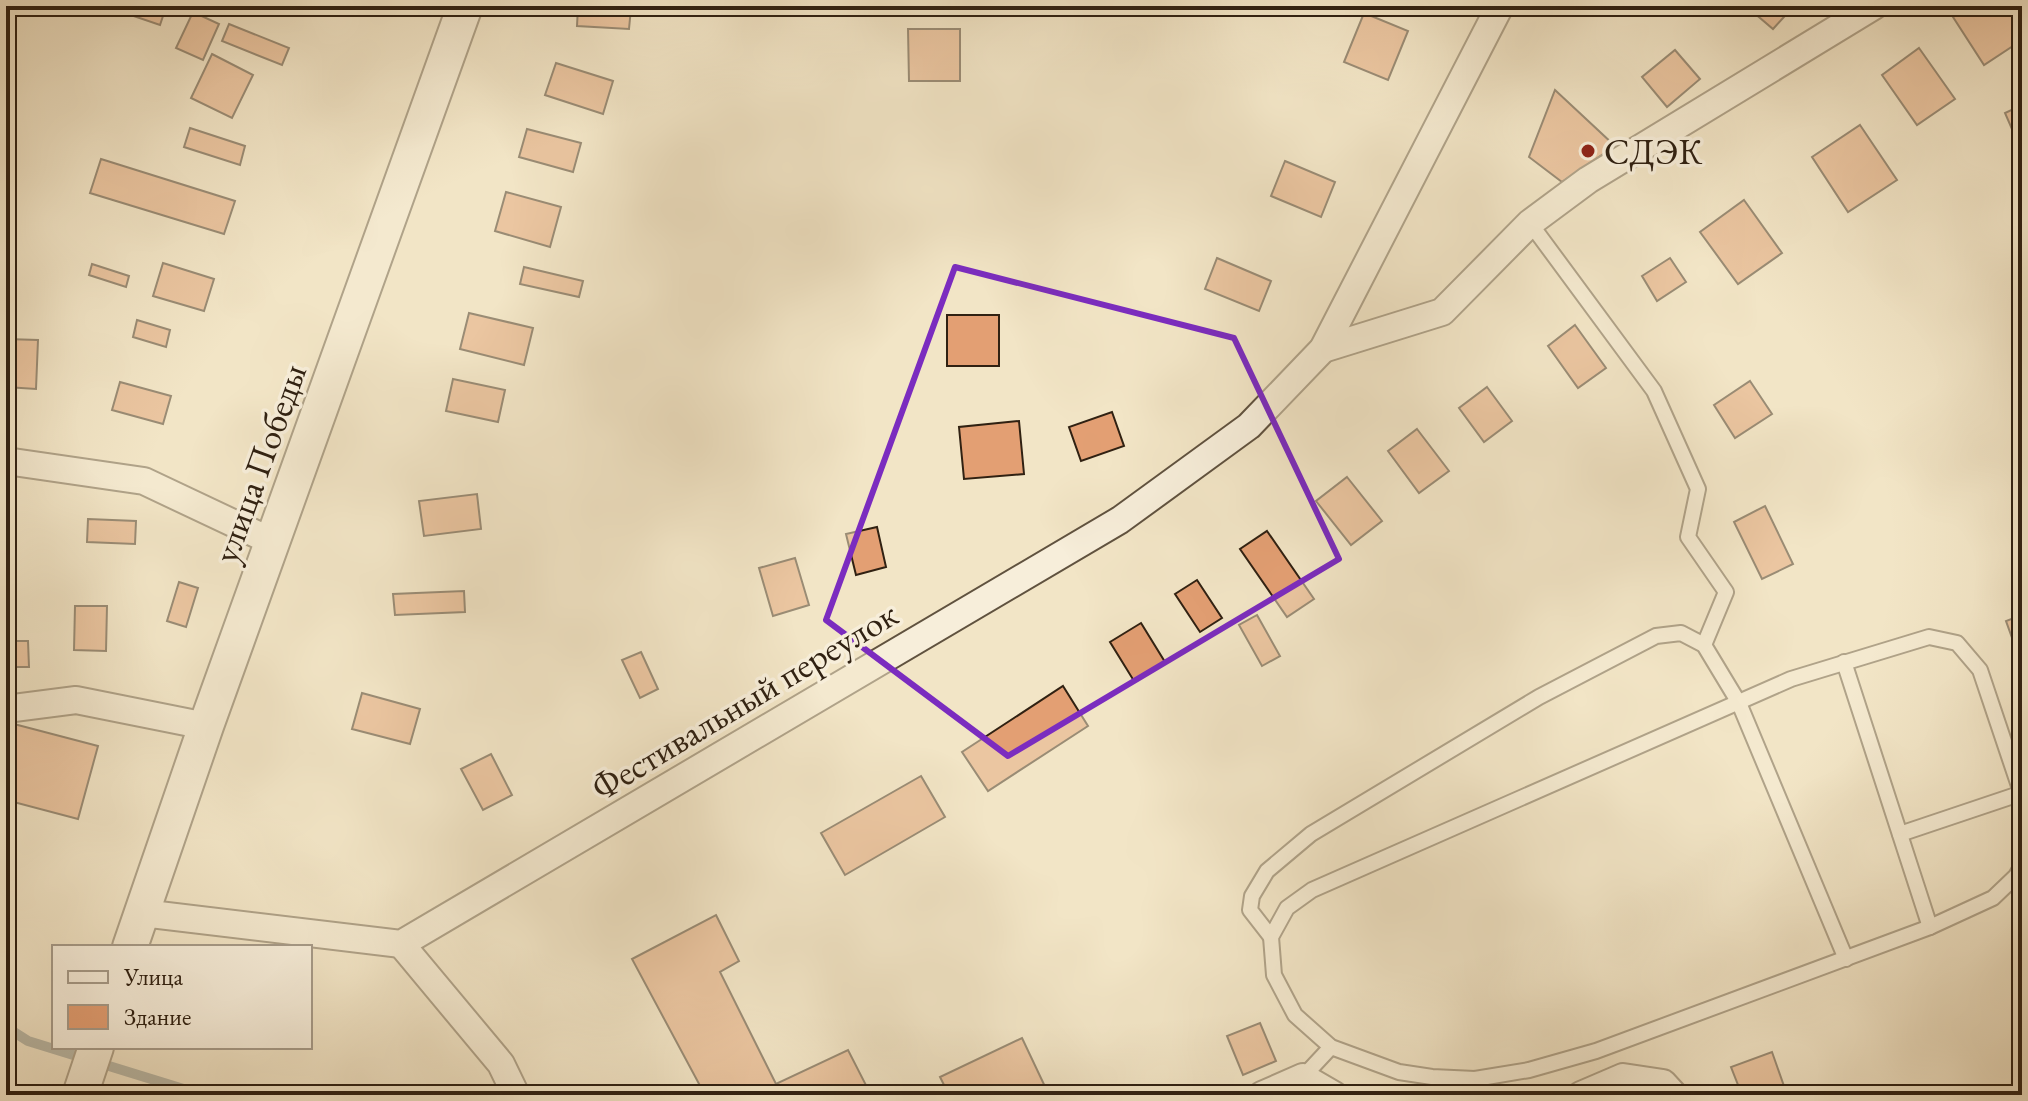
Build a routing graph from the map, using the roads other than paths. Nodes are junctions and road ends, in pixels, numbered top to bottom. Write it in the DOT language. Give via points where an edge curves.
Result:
graph roads {
  1 [pos="465,6"];
  2 [pos="1500,6"];
  3 [pos="1874,6"];
  4 [pos="1530,223"];
  5 [pos="1323,349"];
  6 [pos="6,461"];
  7 [pos="273,542"];
  8 [pos="1704,645"];
  9 [pos="1844,662"];
  10 [pos="1739,703"];
  11 [pos="6,709"];
  12 [pos="206,726"];
  13 [pos="2022,794"];
  14 [pos="1900,834"];
  15 [pos="2022,865"];
  16 [pos="142,913"];
  17 [pos="1930,927"];
  18 [pos="1271,937"];
  19 [pos="401,944"];
  20 [pos="131,945"];
  21 [pos="1846,959"];
  22 [pos="1331,1047"];
  23 [pos="95,1049"];
  24 [pos="1303,1077"];
  25 [pos="80,1095"];
  26 [pos="516,1095"];
  27 [pos="1262,1095"];
  28 [pos="1334,1095"];
  29 [pos="1581,1095"];
  30 [pos="1674,1095"];
  1 -- 7 [label="street, улица Победы"];
  2 -- 5 [label="street, Фестивальный переулок"];
  3 -- 4 [label="street, Фестивальный переулок" via="1588,180"];
  4 -- 5 [label="street, Фестивальный переулок" via="1442,312"];
  4 -- 8 [label="lane" via="1654,391 1698,489 1688,537 1726,592"];
  5 -- 19 [label="street, Фестивальный переулок" via="1249,426 1120,520"];
  6 -- 7 [label="street" via="144,481"];
  7 -- 12 [label="street, улица Победы"];
  8 -- 10 [label="lane"];
  8 -- 18 [label="lane" via="1681,633 1656,636 1539,697 1311,834 1267,871 1252,896 1250,910"];
  9 -- 10 [label="lane"];
  9 -- 13 [label="lane" via="1929,637 1957,643 1980,670"];
  9 -- 14 [label="lane"];
  10 -- 18 [label="lane" via="1312,890 1287,908"];
  10 -- 21 [label="lane"];
  11 -- 12 [label="street" via="76,700"];
  12 -- 16 [label="street, улица Победы"];
  13 -- 14 [label="lane"];
  14 -- 17 [label="lane"];
  15 -- 17 [label="lane" via="1993,898"];
  16 -- 19 [label="street"];
  16 -- 20 [label="street, улица Победы"];
  17 -- 21 [label="lane"];
  18 -- 22 [label="lane" via="1274,975 1295,1015"];
  19 -- 26 [label="street" via="501,1064"];
  21 -- 22 [label="lane" via="1596,1051 1529,1070 1475,1079 1432,1077 1399,1072"];
  22 -- 24 [label="lane"];
  23 -- 25 [label="street"];
  24 -- 27 [label="street"];
  24 -- 28 [label="street"];
  29 -- 30 [label="street" via="1623,1077 1663,1083"];
}
